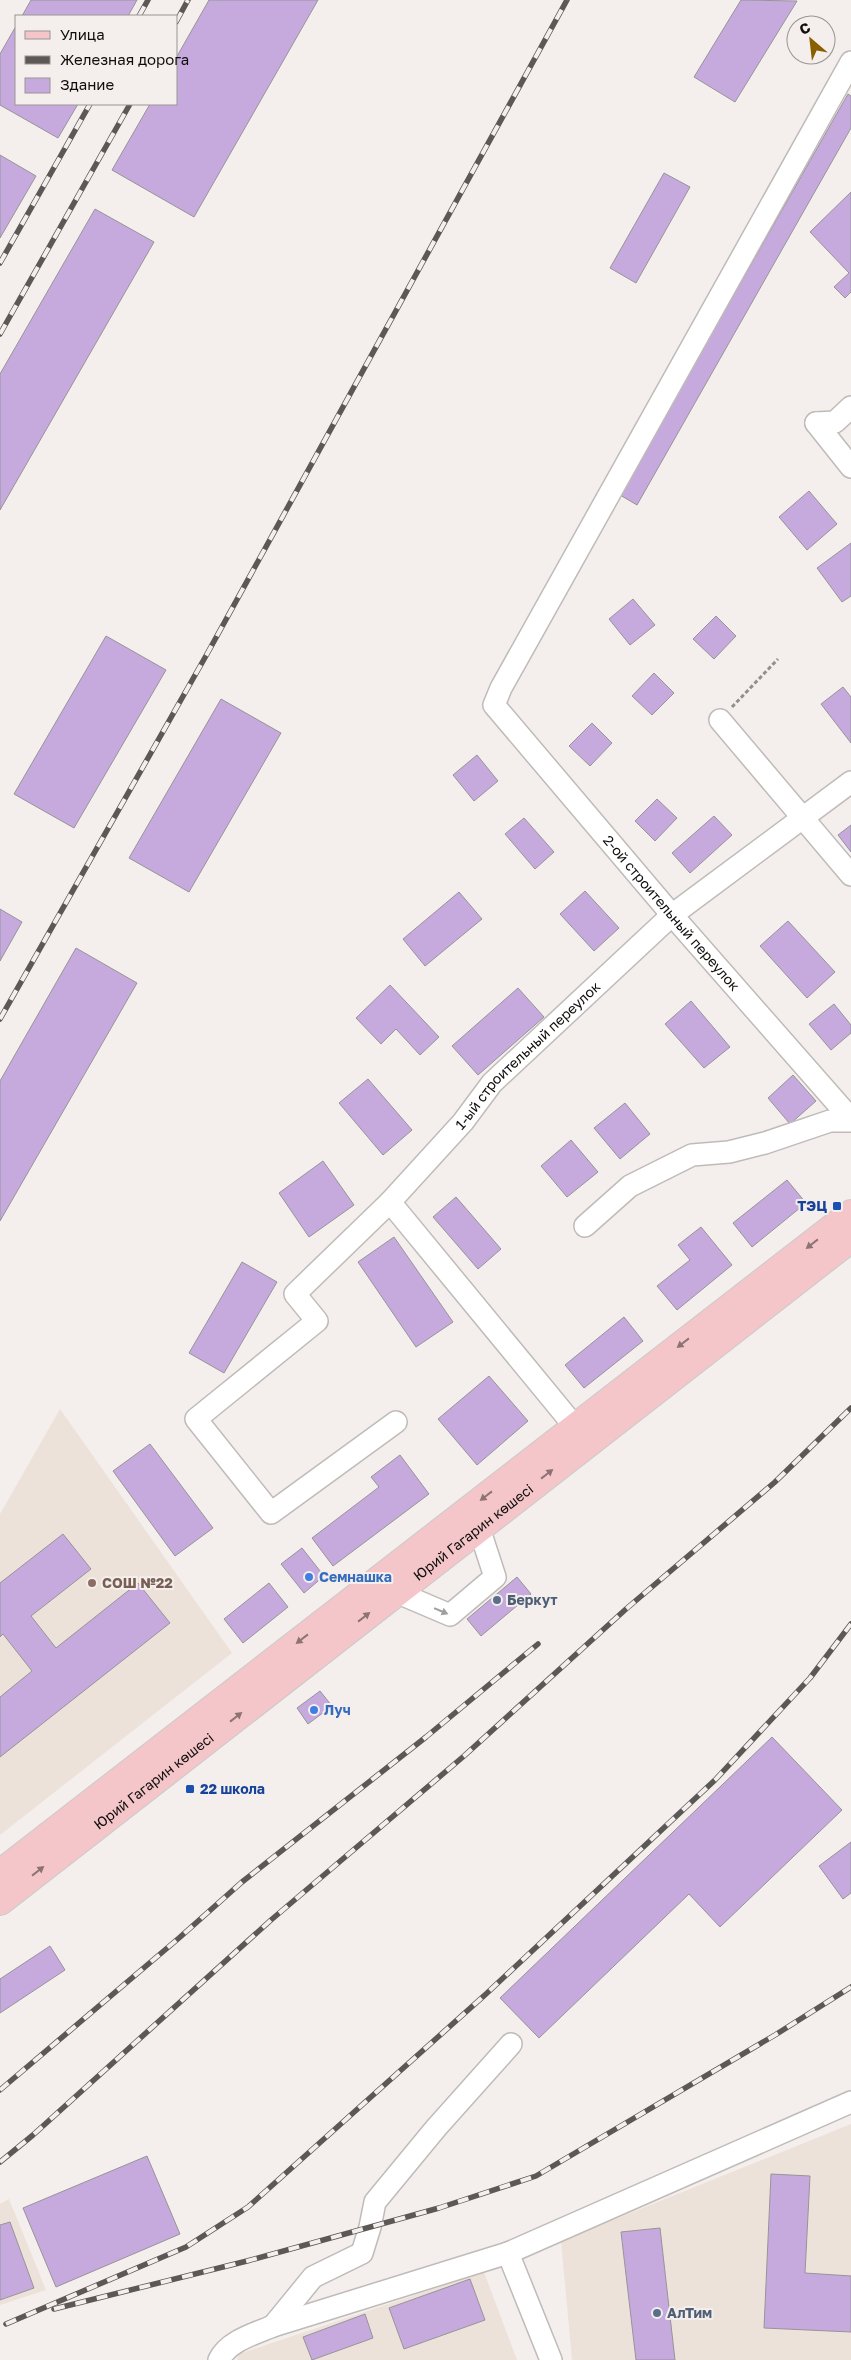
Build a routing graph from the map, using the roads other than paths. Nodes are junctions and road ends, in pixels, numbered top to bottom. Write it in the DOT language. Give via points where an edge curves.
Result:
graph roads {
  1 [pos="851,62"];
  2 [pos="851,407"];
  3 [pos="851,467"];
  4 [pos="720,720"];
  5 [pos="851,782"];
  6 [pos="804,817"];
  7 [pos="851,875"];
  8 [pos="672,915"];
  9 [pos="851,1120"];
  10 [pos="390,1202"];
  11 [pos="851,1214"];
  12 [pos="586,1226"];
  13 [pos="851,1238"];
  14 [pos="396,1422"];
  15 [pos="581,1435"];
  16 [pos="479,1528"];
  17 [pos="396,1592"];
  18 [pos="0,1874"];
  19 [pos="0,1901"];
  20 [pos="511,2044"];
  21 [pos="851,2102"];
  22 [pos="508,2253"];
  23 [pos="273,2326"];
  24 [pos="219,2360"];
  25 [pos="551,2360"];
  1 -- 8 [label="street, 2-ой строительный переулок" via="494,705"];
  2 -- 3 [label="street" via="835,422 816,423"];
  4 -- 6 [label="street"];
  5 -- 6 [label="street, 1-ый строительный переулок"];
  6 -- 7 [label="street"];
  6 -- 8 [label="street, 1-ый строительный переулок"];
  8 -- 9 [label="street, 2-ой строительный переулок"];
  8 -- 10 [label="street, 1-ый строительный переулок" via="492,1084"];
  9 -- 12 [label="street" via="830,1121 729,1152 692,1155 630,1186"];
  10 -- 14 [label="street, 1-ый строительный переулок" via="295,1294 317,1322 196,1419 271,1513"];
  10 -- 15 [label="street"];
  11 -- 15 [label="main road, Юрий Гагарин көшесі, one-way"];
  13 -- 15 [label="main road, Юрий Гагарин көшесі"];
  16 -- 15 [label="main road, Юрий Гагарин көшесі, one-way"];
  15 -- 18 [label="main road, Юрий Гагарин көшесі, one-way"];
  16 -- 17 [label="main road, Юрий Гагарин көшесі"];
  17 -- 16 [label="street, one-way" via="450,1615 495,1577"];
  19 -- 17 [label="main road, Юрий Гагарин көшесі, one-way"];
  20 -- 23 [label="street" via="375,2202 362,2253 313,2277"];
  21 -- 22 [label="street"];
  22 -- 23 [label="street"];
  22 -- 25 [label="street"];
  23 -- 24 [label="street" via="238,2341 222,2352"];
}
